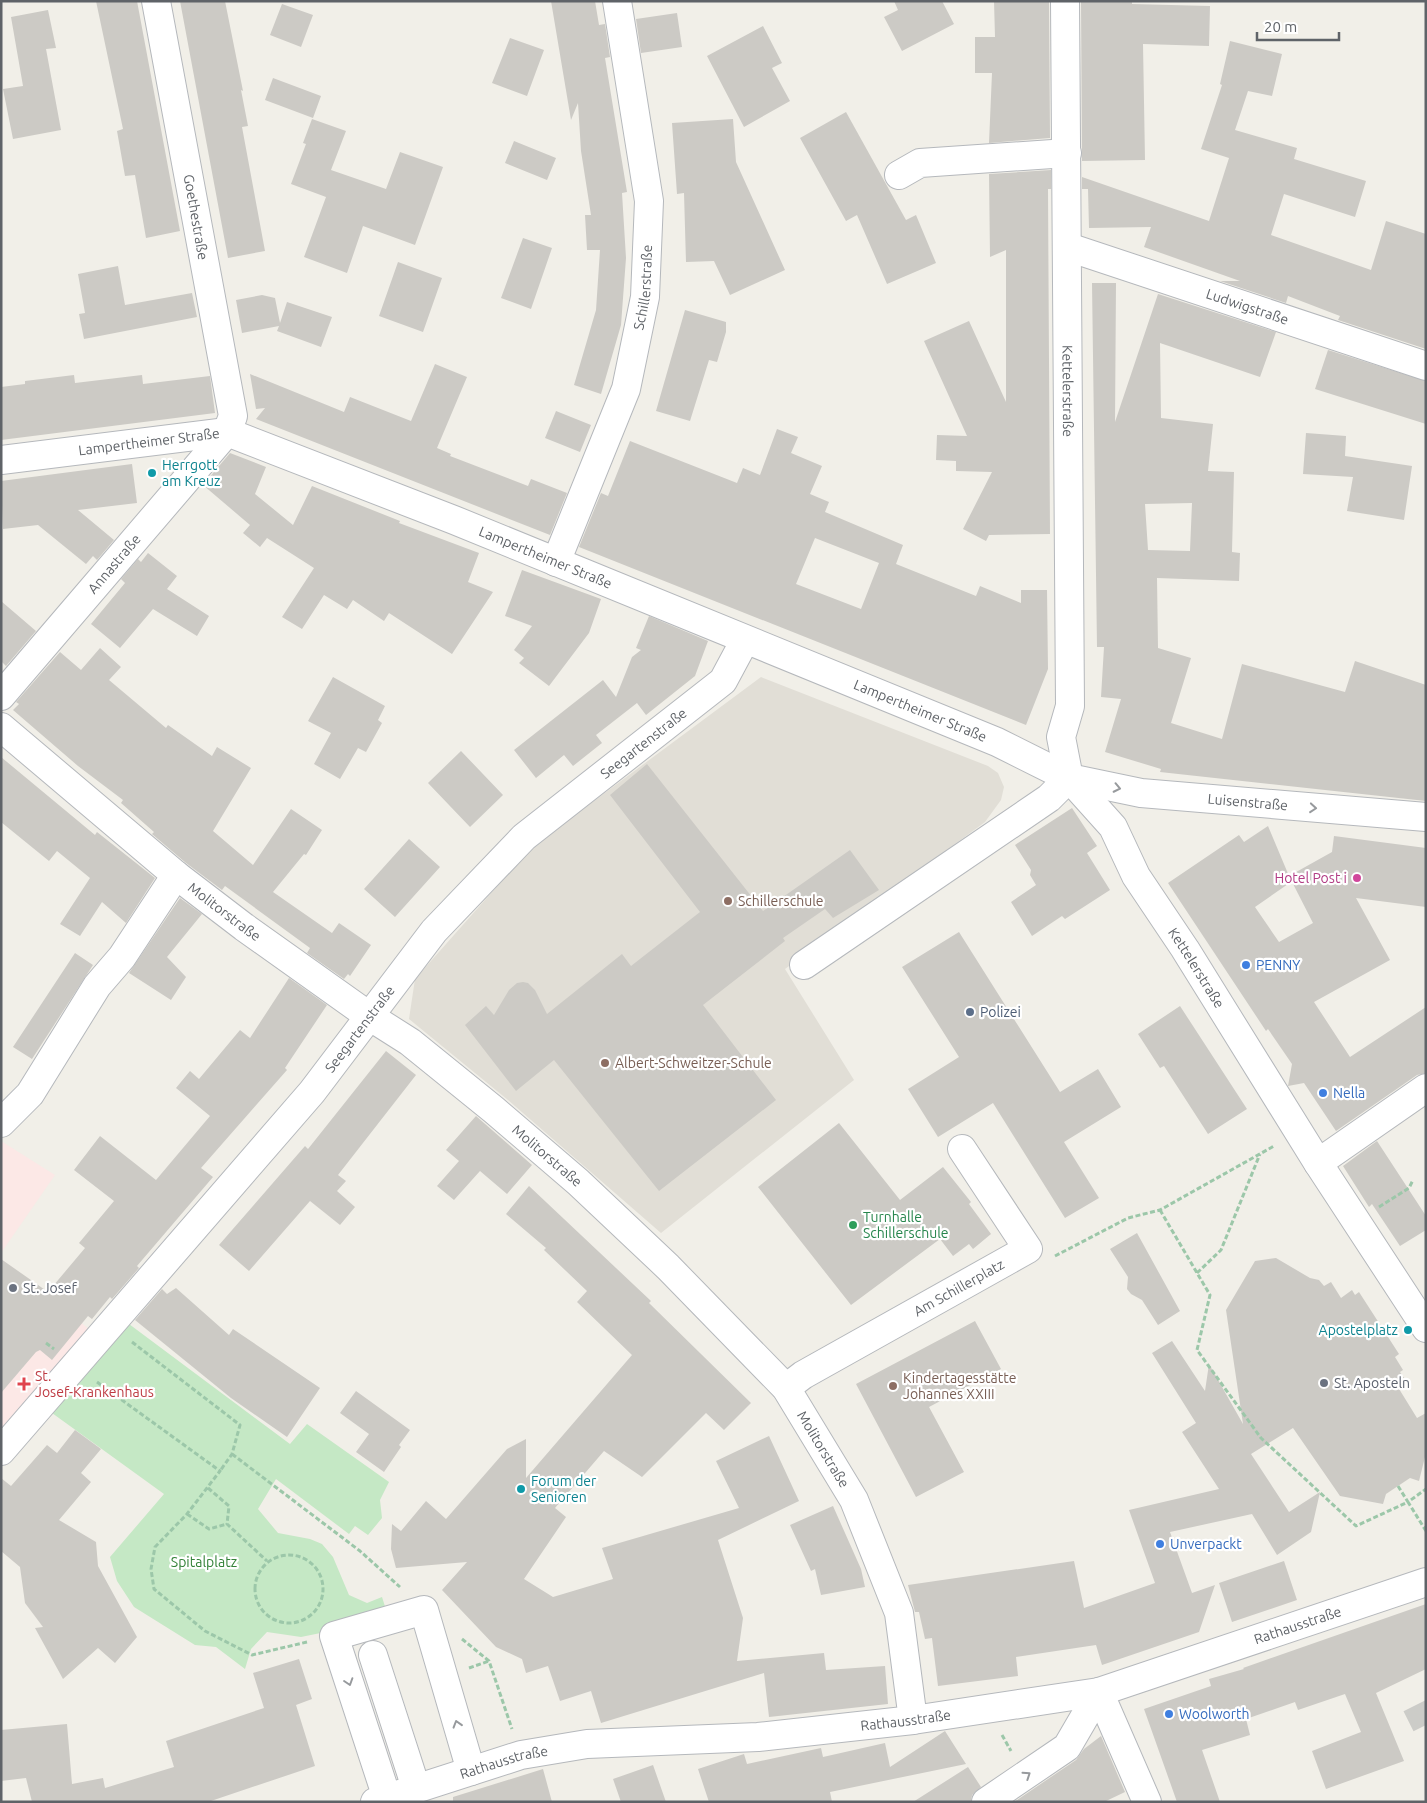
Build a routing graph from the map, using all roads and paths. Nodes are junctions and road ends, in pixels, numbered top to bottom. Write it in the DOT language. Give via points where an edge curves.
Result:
graph roads {
  1 [pos="156,1"];
  2 [pos="617,1"];
  3 [pos="1065,1"];
  4 [pos="1067,153"];
  5 [pos="899,175"];
  6 [pos="1068,247"];
  7 [pos="1426,366"];
  8 [pos="227,432"];
  9 [pos="1,460"];
  10 [pos="556,562"];
  11 [pos="745,640"];
  12 [pos="1,696"];
  13 [pos="1,728"];
  14 [pos="1069,778"];
  15 [pos="1426,817"];
  16 [pos="176,875"];
  17 [pos="804,964"];
  18 [pos="369,1016"];
  19 [pos="1426,1088"];
  20 [pos="1,1123"];
  21 [pos="1298,1132"];
  22 [pos="962,1149"];
  23 [pos="1260,1154"];
  24 [pos="1318,1163"];
  25 [pos="1413,1180"];
  26 [pos="1160,1210"];
  27 [pos="1357,1222"];
  28 [pos="1028,1249"];
  29 [pos="1197,1273"];
  30 [pos="108,1324"];
  31 [pos="1426,1328"];
  32 [pos="46,1342"];
  33 [pos="64,1357"];
  34 [pos="786,1388"];
  35 [pos="1,1451"];
  36 [pos="220,1471"];
  37 [pos="1398,1486"];
  38 [pos="208,1488"];
  39 [pos="1426,1489"];
  40 [pos="1408,1502"];
  41 [pos="187,1514"];
  42 [pos="227,1524"];
  43 [pos="1426,1531"];
  44 [pos="267,1562"];
  45 [pos="1426,1582"];
  46 [pos="324,1638"];
  47 [pos="373,1655"];
  48 [pos="1099,1692"];
  49 [pos="986,1709"];
  50 [pos="913,1720"];
  51 [pos="471,1771"];
  52 [pos="1026,1776"];
  53 [pos="428,1791"];
  54 [pos="381,1800"];
  55 [pos="986,1802"];
  56 [pos="1147,1802"];
  1 -- 8 [label="street, Goethestraße" via="233,416"];
  2 -- 10 [label="street, Schillerstraße" via="649,201 645,297 626,389"];
  3 -- 4 [label="street, Kettelerstraße"];
  4 -- 5 [label="street" via="920,163"];
  4 -- 6 [label="street, Kettelerstraße"];
  6 -- 7 [label="street, Ludwigstraße"];
  6 -- 14 [label="street, Kettelerstraße" via="1070,706 1061,737"];
  8 -- 9 [label="street, Lampertheimer Straße"];
  8 -- 10 [label="street, Lampertheimer Straße"];
  8 -- 12 [label="street, Annastraße"];
  10 -- 11 [label="street, Lampertheimer Straße"];
  11 -- 14 [label="street, Lampertheimer Straße" via="998,742"];
  11 -- 18 [label="street, Seegartenstraße" via="723,681 524,837 434,931"];
  13 -- 16 [label="street, Molitorstraße"];
  14 -- 15 [label="street, Luisenstraße, one-way" via="1141,793"];
  14 -- 17 [label="street" via="1050,798"];
  14 -- 21 [label="street, Kettelerstraße" via="1113,828 1136,876"];
  16 -- 18 [label="street, Molitorstraße"];
  16 -- 20 [label="street" via="122,957 97,986 30,1094"];
  18 -- 30 [label="street, Seegartenstraße" via="312,1092"];
  18 -- 34 [label="street, Molitorstraße" via="410,1042 578,1182"];
  19 -- 24 [label="street"];
  21 -- 23 [label="path"];
  21 -- 24 [label="street, Kettelerstraße"];
  22 -- 28 [label="street"];
  23 -- 26 [label="path"];
  23 -- 29 [label="path" via="1221,1250"];
  24 -- 27 [label="street, Kettelerstraße"];
  25 -- 27 [label="path" via="1409,1188"];
  26 -- 28 [label="path" via="1128,1218 1048,1260"];
  26 -- 29 [label="path"];
  27 -- 31 [label="street, Kettelerstraße"];
  28 -- 34 [label="street, Am Schillerplatz" via="803,1375"];
  29 -- 40 [label="path" via="1210,1295 1197,1350 1261,1438 1356,1526"];
  30 -- 33 [label="street, Seegartenstraße"];
  30 -- 36 [label="path" via="240,1425 232,1454"];
  32 -- 33 [label="path"];
  33 -- 35 [label="street, Seegartenstraße"];
  33 -- 36 [label="path"];
  34 -- 50 [label="street, Molitorstraße" via="854,1500 899,1613"];
  36 -- 38 [label="path"];
  37 -- 40 [label="path"];
  38 -- 41 [label="path"];
  38 -- 42 [label="path" via="229,1506"];
  39 -- 40 [label="path"];
  40 -- 43 [label="path"];
  41 -- 42 [label="path" via="209,1529"];
  41 -- 46 [label="path" via="154,1547 150,1569 154,1589 205,1631 252,1655"];
  42 -- 44 [label="path"];
  44 -- 44 [label="path" via="277,1556 299,1556 317,1568 322,1578 323,1594 317,1610 298,1622 286,1623 265,1614 258,1604 255,1581"];
  45 -- 48 [label="street, Rathausstraße"];
  51 -- 46 [label="street, one-way" via="424,1610"];
  46 -- 54 [label="street, one-way"];
  47 -- 53 [label="street"];
  48 -- 49 [label="street, Rathausstraße"];
  52 -- 48 [label="street, one-way" via="1067,1747"];
  48 -- 56 [label="street"];
  49 -- 50 [label="street, Rathausstraße"];
  49 -- 52 [label="path"];
  50 -- 51 [label="street, Rathausstraße" via="758,1737 587,1744 521,1755"];
  51 -- 53 [label="street, Rathausstraße"];
  52 -- 55 [label="street"];
  53 -- 54 [label="street, Rathausstraße"];
}
